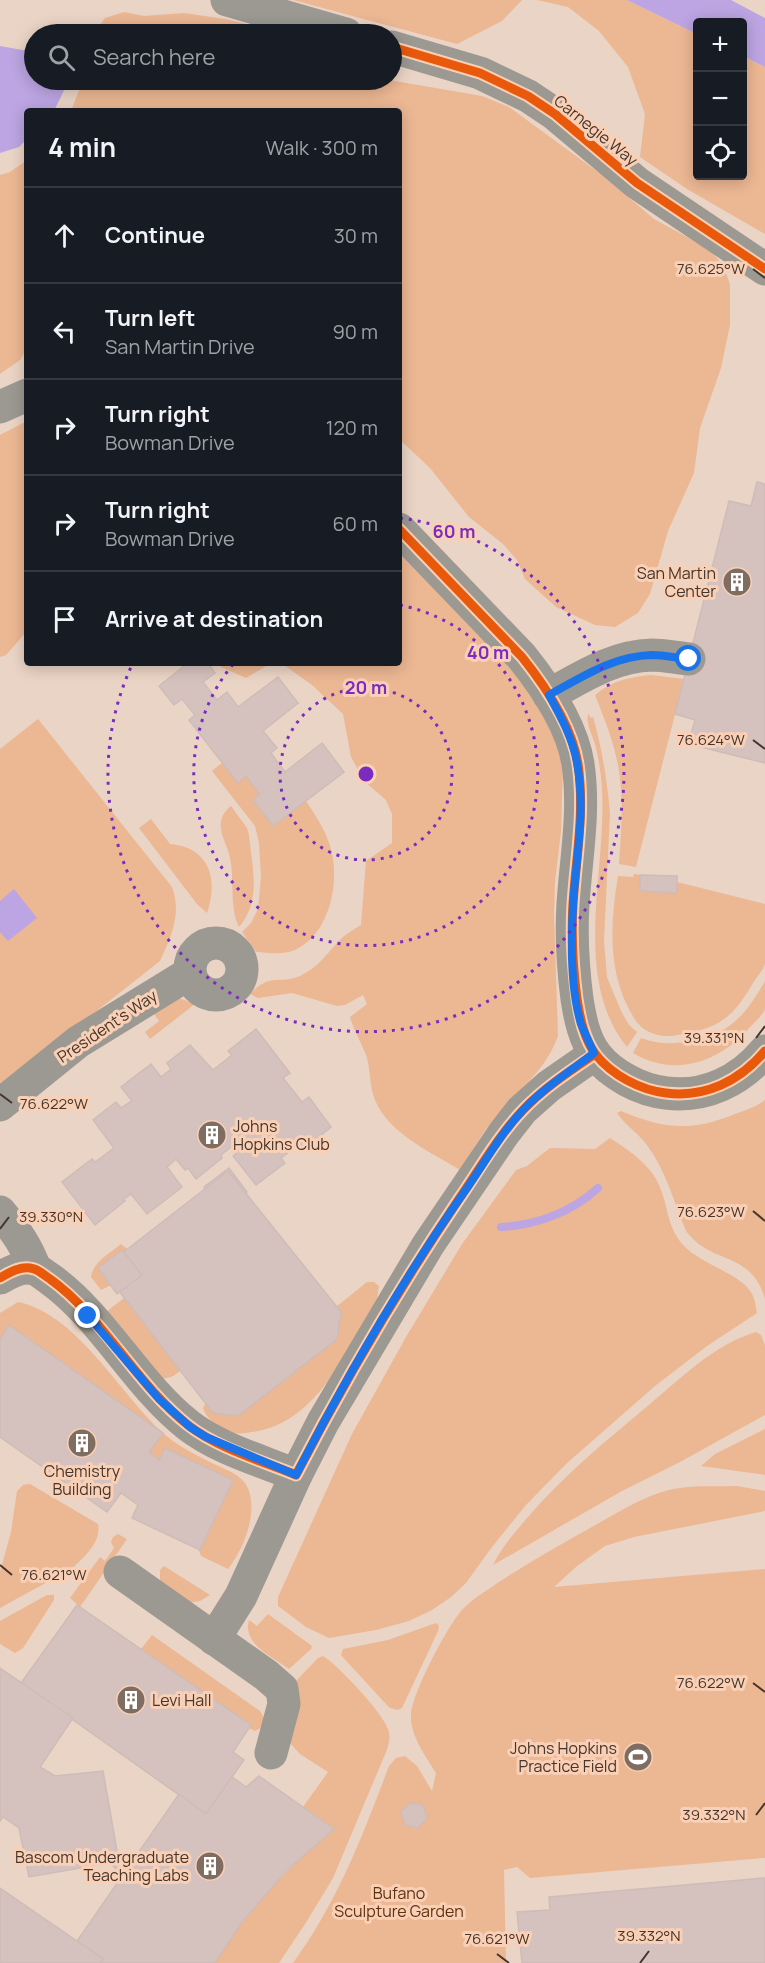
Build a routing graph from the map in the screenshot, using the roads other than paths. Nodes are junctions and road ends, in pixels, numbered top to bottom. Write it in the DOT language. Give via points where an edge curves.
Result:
graph roads {
  1 [pos="227,0"];
  2 [pos="311,24"];
  3 [pos="402,50"];
  4 [pos="765,269"];
  5 [pos="24,396"];
  6 [pos="0,407"];
  7 [pos="402,532"];
  8 [pos="689,659"];
  9 [pos="549,695"];
  10 [pos="190,973"];
  11 [pos="765,1051"];
  12 [pos="594,1053"];
  13 [pos="0,1105"];
  14 [pos="0,1212"];
  15 [pos="35,1269"];
  16 [pos="0,1278"];
  17 [pos="296,1475"];
  18 [pos="120,1572"];
  19 [pos="214,1639"];
  20 [pos="271,1752"];
  1 -- 2 [label="street"];
  3 -- 4 [label="street, Carnegie Way" via="480,74 528,96 637,183"];
  5 -- 6 [label="street"];
  7 -- 9 [label="street" via="522,657"];
  8 -- 9 [label="street" via="653,655 622,659"];
  9 -- 12 [label="street" via="570,737 581,786 572,953 581,1023"];
  10 -- 13 [label="street, President's Way" via="78,1042"];
  11 -- 12 [label="street" via="736,1078 689,1094 646,1089 615,1072"];
  12 -- 17 [label="street" via="522,1110 504,1133 411,1271"];
  14 -- 15 [label="street" via="29,1250"];
  15 -- 16 [label="street" via="20,1269"];
  15 -- 17 [label="street" via="72,1298 159,1399 190,1427"];
  17 -- 19 [label="street" via="241,1596"];
  18 -- 19 [label="street"];
  19 -- 20 [label="street" via="282,1689 284,1704"];
}
